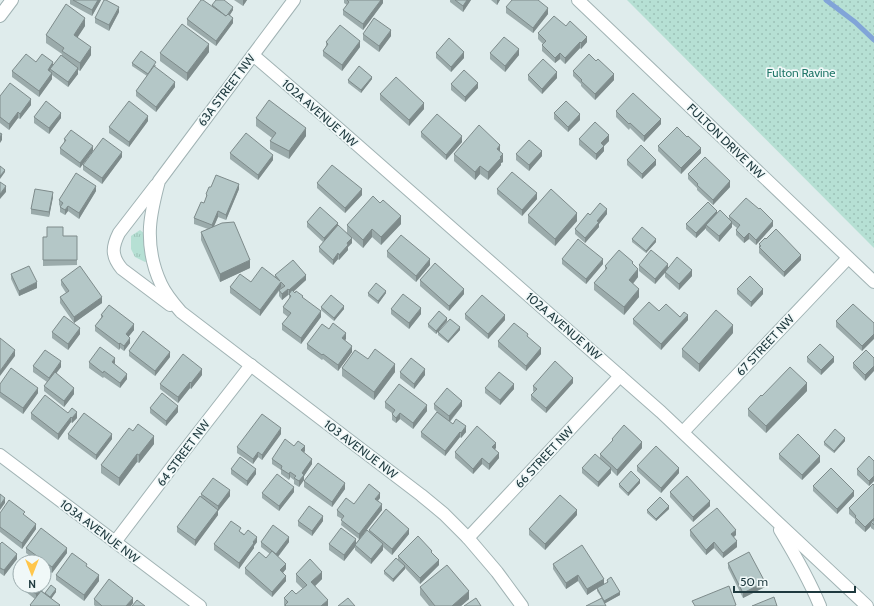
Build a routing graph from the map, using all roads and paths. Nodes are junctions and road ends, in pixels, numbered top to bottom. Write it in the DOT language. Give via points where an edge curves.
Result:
graph roads {
  1 [pos="12,0"];
  2 [pos="294,0"];
  3 [pos="578,0"];
  4 [pos="0,16"];
  5 [pos="252,55"];
  6 [pos="159,181"];
  7 [pos="151,242"];
  8 [pos="113,253"];
  9 [pos="848,258"];
  10 [pos="874,282"];
  11 [pos="181,312"];
  12 [pos="251,365"];
  13 [pos="620,376"];
  14 [pos="682,432"];
  15 [pos="0,455"];
  16 [pos="772,517"];
  17 [pos="468,538"];
  18 [pos="115,542"];
  19 [pos="200,606"];
  20 [pos="522,606"];
  21 [pos="820,606"];
  22 [pos="867,606"];
  1 -- 4 [label="street"];
  2 -- 5 [label="street, 63A STREET NW"];
  3 -- 9 [label="street, FULTON DRIVE NW"];
  5 -- 6 [label="street, 63A STREET NW"];
  5 -- 13 [label="street, 102A AVENUE NW"];
  6 -- 7 [label="street, 63A STREET NW" via="150,227"];
  6 -- 8 [label="street, 63A STREET NW" via="119,233"];
  7 -- 11 [label="street, 103 AVENUE NW" via="156,272 161,284"];
  8 -- 11 [label="street, 103 AVENUE NW" via="122,268"];
  9 -- 10 [label="street, FULTON DRIVE NW"];
  9 -- 14 [label="street, 67 STREET NW"];
  11 -- 12 [label="street, 103 AVENUE NW"];
  12 -- 17 [label="street, 103 AVENUE NW" via="411,486"];
  12 -- 18 [label="street, 64 STREET NW"];
  13 -- 14 [label="street, 102A AVENUE NW"];
  13 -- 17 [label="street, 66 STREET NW"];
  14 -- 16 [label="street, 102A AVENUE NW"];
  15 -- 18 [label="street, 103A AVENUE NW"];
  16 -- 21 [label="street" via="800,564"];
  16 -- 22 [label="street, 102A AVENUE NW"];
  17 -- 20 [label="street, 103 AVENUE NW"];
  18 -- 19 [label="street, 103A AVENUE NW"];
}
